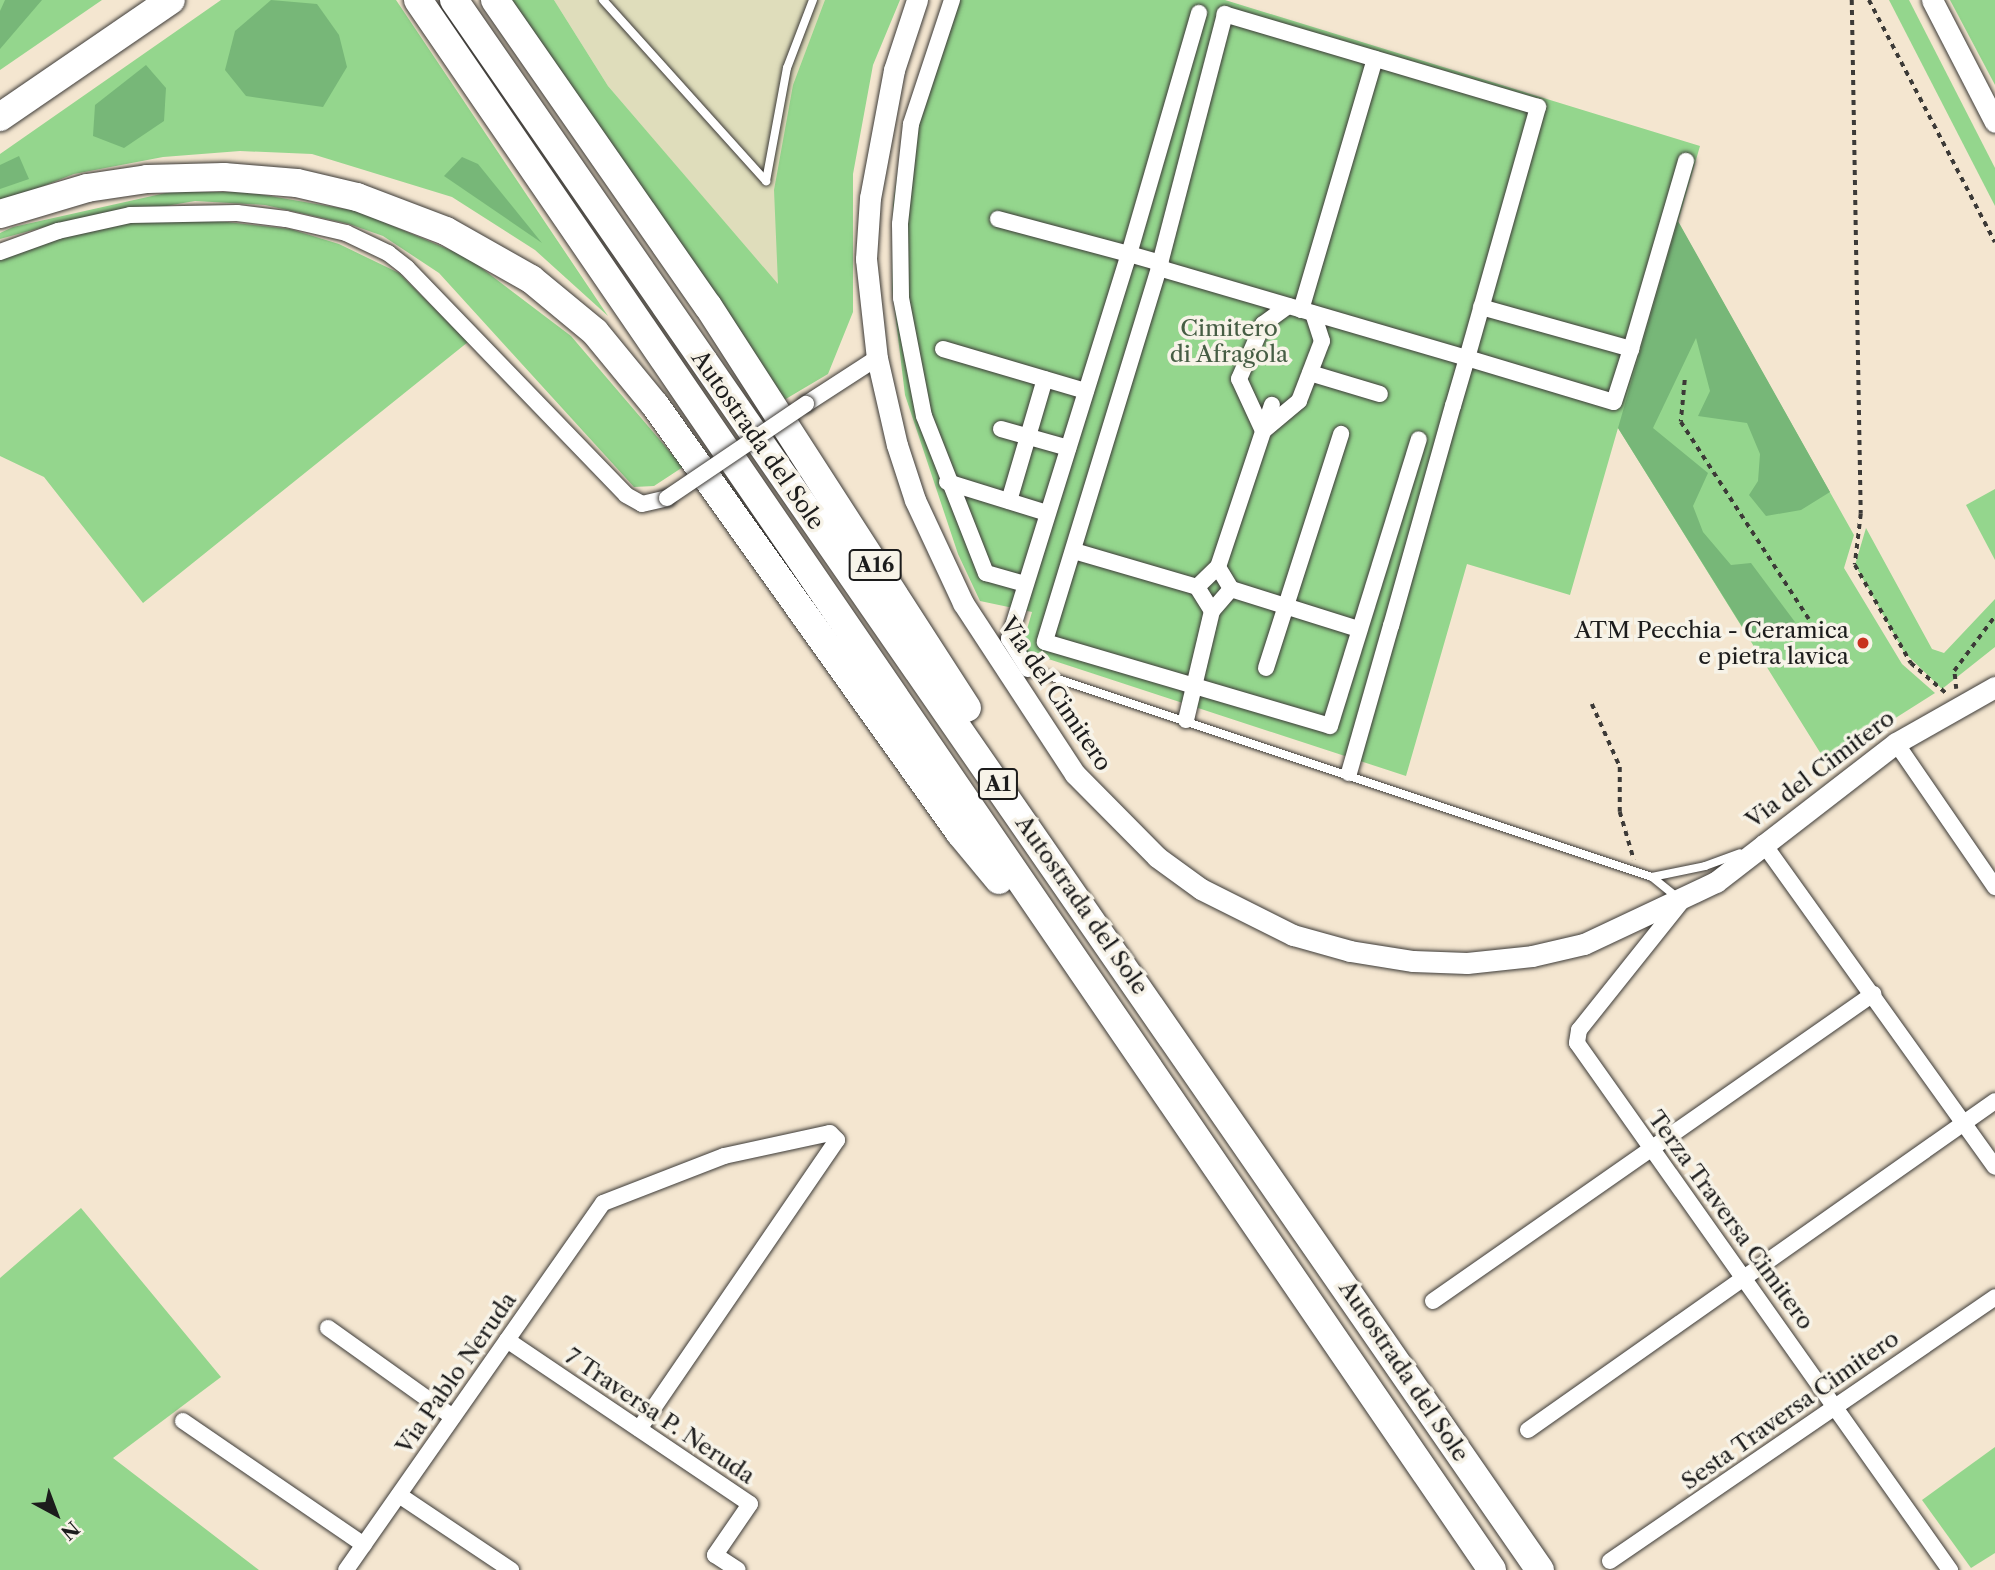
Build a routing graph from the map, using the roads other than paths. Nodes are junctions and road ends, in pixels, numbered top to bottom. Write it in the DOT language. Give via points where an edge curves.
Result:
graph roads {
  1 [pos="140,0"];
  2 [pos="171,0"];
  3 [pos="418,0"];
  4 [pos="454,0"];
  5 [pos="495,0"];
  6 [pos="603,0"];
  7 [pos="813,0"];
  8 [pos="917,0"];
  9 [pos="952,0"];
  10 [pos="1932,0"];
  11 [pos="1199,13"];
  12 [pos="1375,59"];
  13 [pos="0,96"];
  14 [pos="0,117"];
  15 [pos="1995,122"];
  16 [pos="1686,160"];
  17 [pos="0,214"];
  18 [pos="998,219"];
  19 [pos="0,252"];
  20 [pos="1129,254"];
  21 [pos="1160,265"];
  22 [pos="1481,307"];
  23 [pos="1301,310"];
  24 [pos="943,349"];
  25 [pos="1631,349"];
  26 [pos="877,358"];
  27 [pos="1467,358"];
  28 [pos="1310,373"];
  29 [pos="1045,379"];
  30 [pos="1086,391"];
  31 [pos="1380,394"];
  32 [pos="1272,405"];
  33 [pos="1001,429"];
  34 [pos="1263,431"];
  35 [pos="1341,434"];
  36 [pos="1028,437"];
  37 [pos="1419,439"];
  38 [pos="1068,448"];
  39 [pos="947,482"];
  40 [pos="1009,501"];
  41 [pos="1048,513"];
  42 [pos="1074,551"];
  43 [pos="1218,567"];
  44 [pos="1025,584"];
  45 [pos="1196,587"];
  46 [pos="1231,589"];
  47 [pos="1287,607"];
  48 [pos="1212,611"];
  49 [pos="1358,629"];
  50 [pos="1266,668"];
  51 [pos="1028,669"];
  52 [pos="1995,672"];
  53 [pos="1194,686"];
  54 [pos="1995,687"];
  55 [pos="1959,705"];
  56 [pos="1186,720"];
  57 [pos="1896,743"];
  58 [pos="1349,773"];
  59 [pos="1763,843"];
  60 [pos="1988,863"];
  61 [pos="1652,877"];
  62 [pos="1995,887"];
  63 [pos="1682,901"];
  64 [pos="1873,994"];
  65 [pos="1114,1018"];
  66 [pos="1995,1101"];
  67 [pos="1965,1122"];
  68 [pos="1244,1136"];
  69 [pos="1651,1148"];
  70 [pos="1995,1167"];
  71 [pos="1744,1275"];
  72 [pos="1995,1297"];
  73 [pos="1433,1301"];
  74 [pos="328,1328"];
  75 [pos="507,1340"];
  76 [pos="1834,1404"];
  77 [pos="453,1417"];
  78 [pos="183,1421"];
  79 [pos="639,1429"];
  80 [pos="1528,1430"];
  81 [pos="398,1495"];
  82 [pos="364,1545"];
  83 [pos="1610,1561"];
  84 [pos="346,1570"];
  85 [pos="511,1570"];
  86 [pos="738,1570"];
  87 [pos="1493,1570"];
  88 [pos="1540,1570"];
  89 [pos="1950,1570"];
  1 -- 13 [label="highway"];
  2 -- 14 [label="highway"];
  3 -- 65 [label="highway, Autostrada del Sole / A1"];
  4 -- 68 [label="highway, Autostrada del Sole / A1"];
  5 -- 68 [label="highway, A16" via="708,306"];
  6 -- 7 [label="lane" via="766,181 787,68"];
  8 -- 26 [label="main road, Via del Cimitero" via="894,70 870,198 866,259"];
  9 -- 39 [label="street" via="911,124 900,224 901,298 911,365"];
  10 -- 15 [label="main road"];
  11 -- 20 [label="street"];
  12 -- 21 [label="street" via="1225,14"];
  12 -- 22 [label="street" via="1538,107"];
  12 -- 23 [label="street"];
  16 -- 25 [label="street"];
  17 -- 65 [label="highway" via="87,188 147,179 224,177 297,183 357,197 446,231 531,279 595,332 655,405 960,833"];
  18 -- 20 [label="street"];
  19 -- 26 [label="street, bridge" via="58,231 130,215 237,214 286,219 345,233 388,253 407,268 626,495 642,504 667,498"];
  20 -- 21 [label="street"];
  20 -- 30 [label="street"];
  21 -- 23 [label="street"];
  21 -- 42 [label="street"];
  22 -- 25 [label="street"];
  22 -- 27 [label="street"];
  23 -- 27 [label="street"];
  23 -- 28 [label="street" via="1321,341"];
  23 -- 34 [label="street" via="1263,324 1239,379"];
  24 -- 29 [label="street"];
  25 -- 27 [label="street" via="1614,402"];
  26 -- 63 [label="main road, Via del Cimitero" via="915,500 936,550 984,636 1075,774 1157,857 1200,889 1293,935 1350,951 1467,963 1532,956 1584,944"];
  27 -- 58 [label="street"];
  28 -- 31 [label="street"];
  28 -- 34 [label="street" via="1299,401"];
  29 -- 30 [label="street"];
  29 -- 36 [label="street"];
  30 -- 38 [label="street"];
  32 -- 34 [label="street"];
  33 -- 36 [label="street"];
  34 -- 43 [label="street"];
  35 -- 47 [label="street"];
  36 -- 38 [label="street"];
  36 -- 40 [label="street"];
  37 -- 49 [label="street"];
  38 -- 41 [label="street"];
  39 -- 40 [label="street"];
  39 -- 44 [label="street" via="986,573"];
  40 -- 41 [label="street"];
  41 -- 44 [label="street"];
  42 -- 45 [label="street"];
  42 -- 53 [label="street" via="1045,642"];
  43 -- 45 [label="street"];
  43 -- 46 [label="street"];
  44 -- 51 [label="street" via="1009,639"];
  45 -- 48 [label="street"];
  46 -- 47 [label="street"];
  46 -- 48 [label="street"];
  47 -- 49 [label="street"];
  47 -- 50 [label="street"];
  48 -- 53 [label="street"];
  49 -- 53 [label="street" via="1330,726"];
  51 -- 56 [label="lane, Via del Cimitero"];
  52 -- 55 [label="main road"];
  53 -- 56 [label="street"];
  54 -- 55 [label="main road, Via del Cimitero"];
  55 -- 57 [label="main road, Via del Cimitero"];
  56 -- 58 [label="lane, Via del Cimitero"];
  57 -- 59 [label="main road, Via del Cimitero"];
  57 -- 60 [label="street"];
  58 -- 61 [label="lane, Via del Cimitero"];
  59 -- 61 [label="lane" via="1705,866"];
  59 -- 63 [label="main road, Via del Cimitero" via="1716,882"];
  59 -- 64 [label="street"];
  60 -- 62 [label="street"];
  61 -- 63 [label="lane, Via del Cimitero"];
  63 -- 69 [label="street, Terza Traversa Cimitero" via="1579,1030 1577,1043"];
  64 -- 67 [label="street"];
  64 -- 69 [label="street"];
  65 -- 87 [label="highway, Autostrada del Sole / A1"];
  66 -- 67 [label="street"];
  67 -- 70 [label="street"];
  67 -- 71 [label="street"];
  68 -- 88 [label="highway, Autostrada del Sole / A1"];
  69 -- 71 [label="street, Terza Traversa Cimitero"];
  69 -- 73 [label="street"];
  71 -- 76 [label="street, Terza Traversa Cimitero"];
  71 -- 80 [label="street"];
  72 -- 76 [label="street, Sesta Traversa Cimitero"];
  74 -- 77 [label="street"];
  75 -- 77 [label="street, Via Pablo Neruda"];
  75 -- 79 [label="street, 7 Traversa P. Neruda"];
  75 -- 79 [label="street, Via Pablo Neruda" via="603,1203 724,1156 830,1133 837,1140"];
  76 -- 83 [label="street, Sesta Traversa Cimitero"];
  76 -- 89 [label="street, Terza Traversa Cimitero"];
  77 -- 81 [label="street, Via Pablo Neruda"];
  78 -- 82 [label="street"];
  79 -- 86 [label="street, 7 Traversa P. Neruda" via="750,1504 715,1555"];
  81 -- 82 [label="street, Via Pablo Neruda"];
  81 -- 85 [label="street"];
  82 -- 84 [label="street, Via Pablo Neruda"];
}
